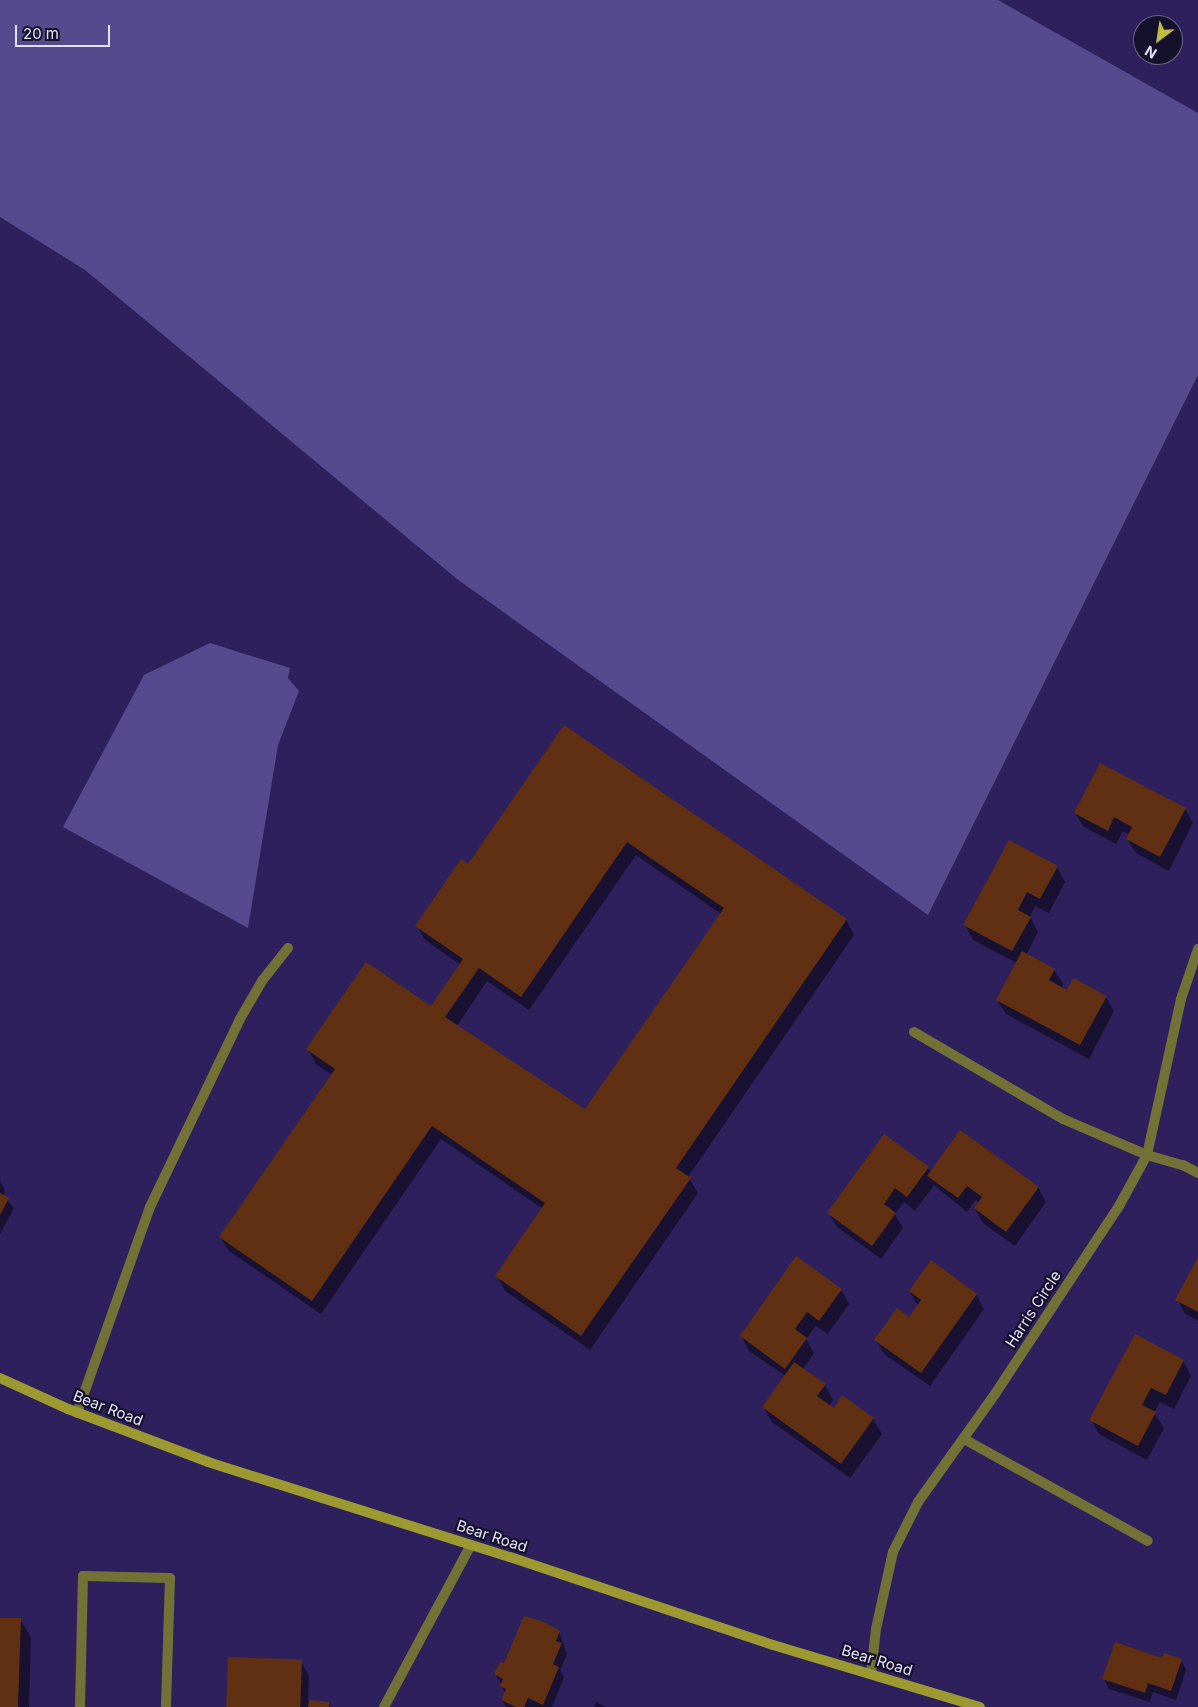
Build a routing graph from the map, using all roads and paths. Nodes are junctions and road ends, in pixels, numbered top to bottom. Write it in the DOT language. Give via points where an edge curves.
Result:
graph roads {
  1 [pos="288,948"];
  2 [pos="1198,949"];
  3 [pos="914,1032"];
  4 [pos="1147,1154"];
  5 [pos="1198,1172"];
  6 [pos="0,1378"];
  7 [pos="77,1413"];
  8 [pos="964,1439"];
  9 [pos="1148,1541"];
  10 [pos="471,1545"];
  11 [pos="872,1674"];
  12 [pos="80,1707"];
  13 [pos="166,1707"];
  14 [pos="384,1707"];
  15 [pos="980,1707"];
  1 -- 7 [label="street" via="262,981 240,1019 150,1207"];
  2 -- 4 [label="street, Harris Circle" via="1181,999"];
  3 -- 4 [label="street" via="1063,1120"];
  4 -- 5 [label="street"];
  4 -- 8 [label="street, Harris Circle" via="1119,1206"];
  6 -- 7 [label="main road, Bear Road"];
  7 -- 10 [label="main road, Bear Road" via="208,1462"];
  8 -- 9 [label="street"];
  8 -- 11 [label="street, Harris Circle" via="918,1502 892,1552 876,1628"];
  10 -- 11 [label="main road, Bear Road" via="773,1645"];
  10 -- 14 [label="street"];
  11 -- 15 [label="main road, Bear Road"];
  12 -- 13 [label="street" via="83,1576 170,1578"];
}
